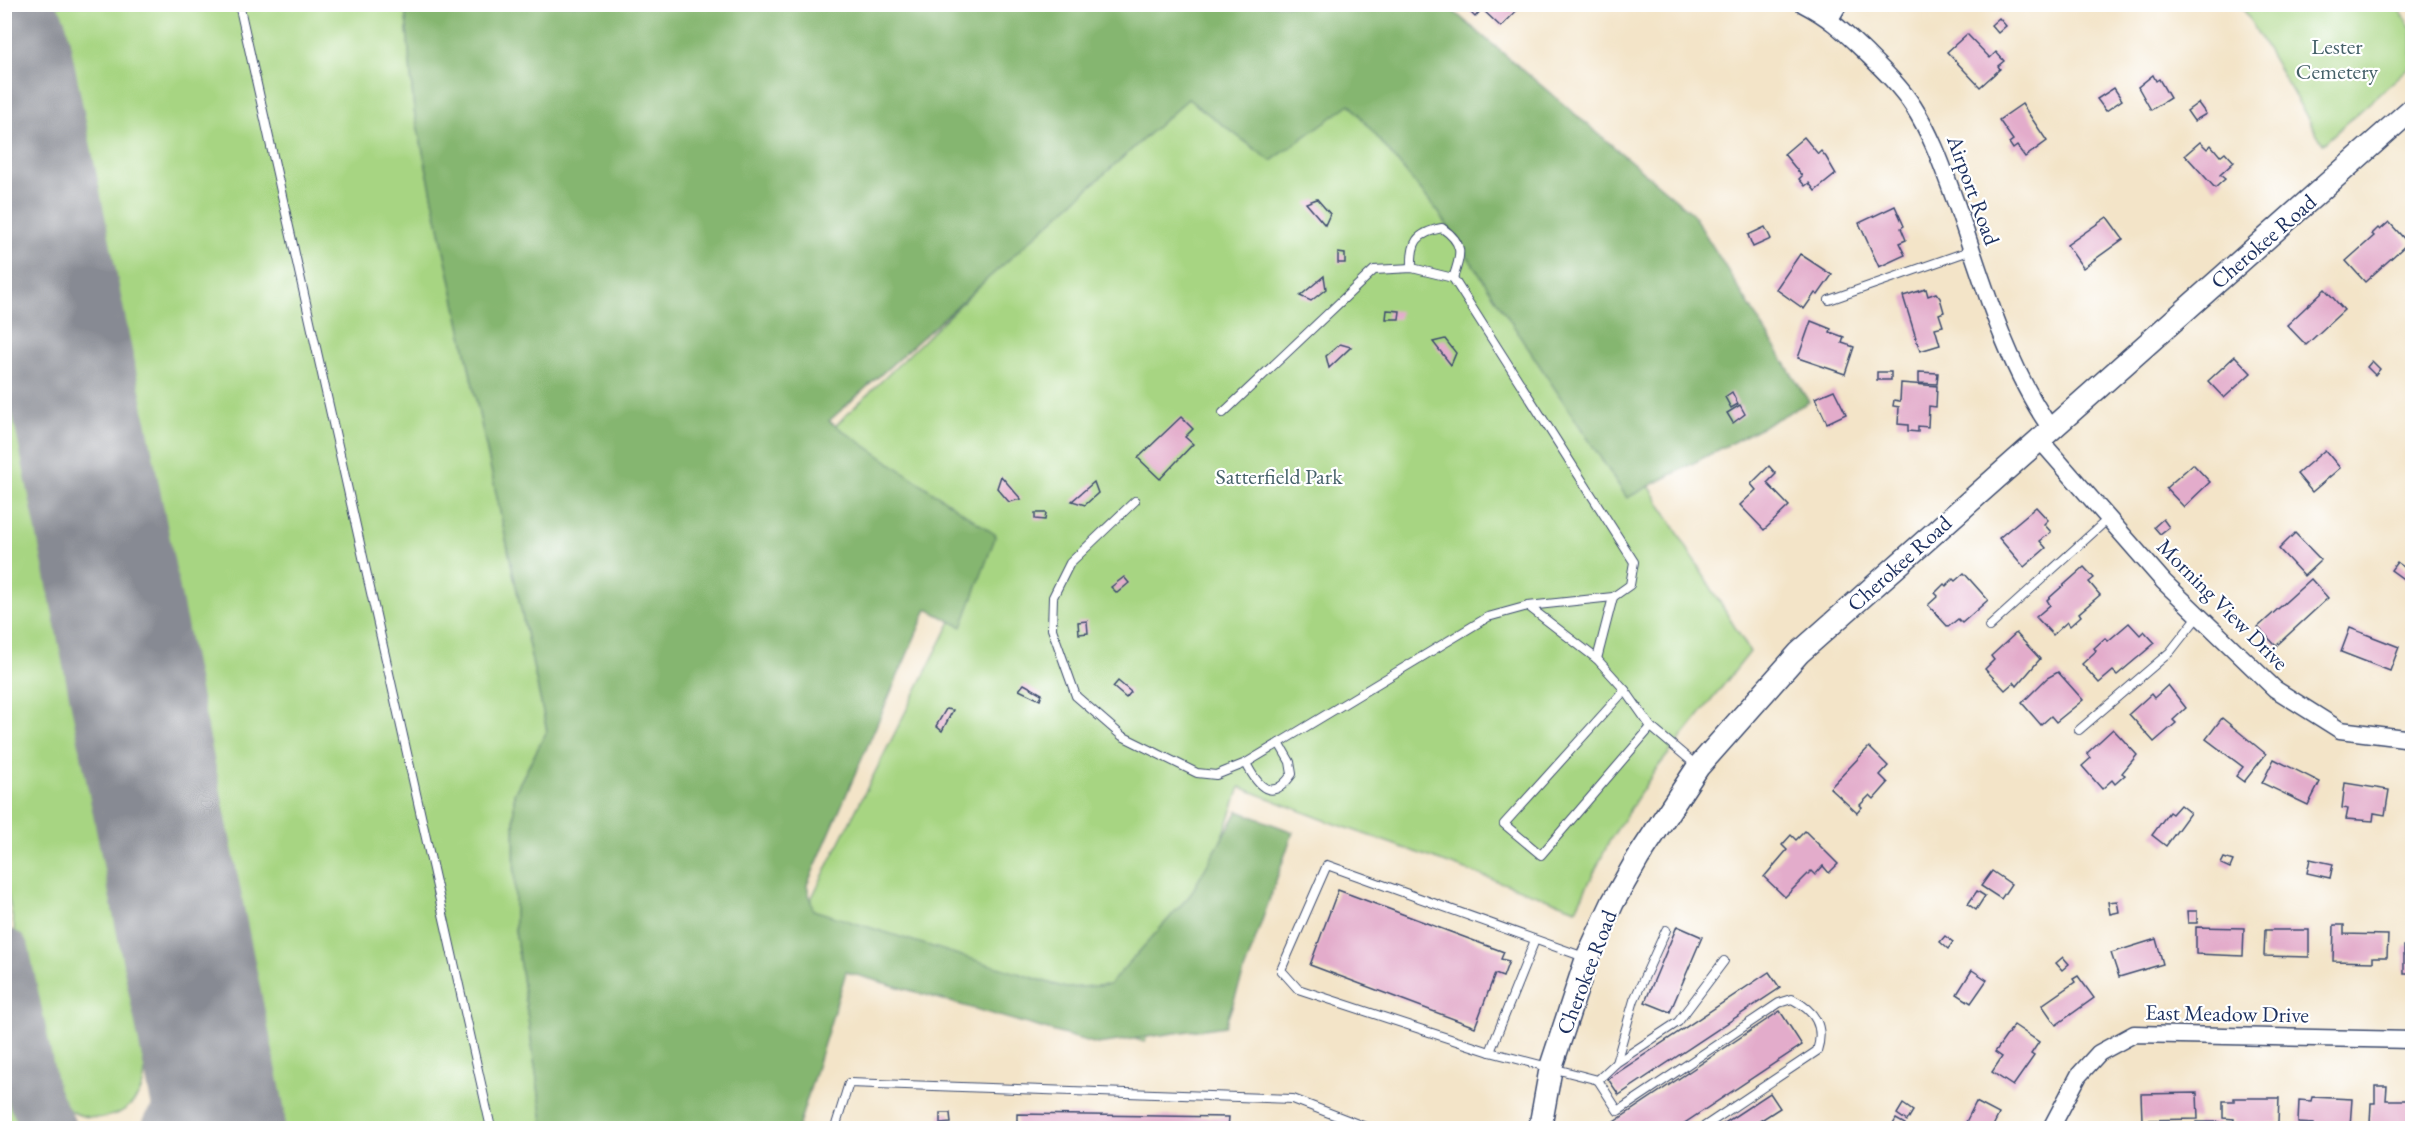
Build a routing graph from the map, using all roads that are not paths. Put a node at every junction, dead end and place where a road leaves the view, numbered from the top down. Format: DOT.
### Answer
graph roads {
  1 [pos="239,4"];
  2 [pos="1803,4"];
  3 [pos="1835,12"];
  4 [pos="2412,109"];
  5 [pos="1972,250"];
  6 [pos="1412,268"];
  7 [pos="1453,278"];
  8 [pos="1829,300"];
  9 [pos="1223,413"];
  10 [pos="2045,434"];
  11 [pos="1136,501"];
  12 [pos="2109,518"];
  13 [pos="1613,597"];
  14 [pos="1528,606"];
  15 [pos="2199,615"];
  16 [pos="1989,627"];
  17 [pos="1597,658"];
  18 [pos="1625,690"];
  19 [pos="1651,727"];
  20 [pos="2079,730"];
  21 [pos="2412,739"];
  22 [pos="1279,743"];
  23 [pos="1246,763"];
  24 [pos="1698,767"];
  25 [pos="1666,930"];
  26 [pos="1535,940"];
  27 [pos="1587,958"];
  28 [pos="1724,961"];
  29 [pos="2412,1040"];
  30 [pos="1490,1052"];
  31 [pos="1616,1063"];
  32 [pos="1551,1067"];
  33 [pos="1598,1080"];
  34 [pos="491,1128"];
  35 [pos="836,1128"];
  36 [pos="1368,1128"];
  37 [pos="1540,1128"];
  38 [pos="1702,1128"];
  39 [pos="2051,1128"];
  1 -- 34 [label="lane"];
  2 -- 3 [label="street, Airport Road"];
  3 -- 5 [label="street, Airport Road"];
  4 -- 10 [label="main road, Cherokee Road"];
  5 -- 8 [label="lane"];
  5 -- 10 [label="street, Airport Road"];
  6 -- 7 [label="lane"];
  6 -- 7 [label="lane"];
  6 -- 9 [label="lane"];
  7 -- 13 [label="lane"];
  10 -- 12 [label="street, Morning View Drive"];
  10 -- 24 [label="main road, Cherokee Road"];
  11 -- 23 [label="lane"];
  12 -- 15 [label="street, Morning View Drive"];
  12 -- 16 [label="lane"];
  13 -- 14 [label="lane"];
  13 -- 17 [label="lane"];
  14 -- 17 [label="lane"];
  14 -- 22 [label="lane"];
  15 -- 20 [label="lane"];
  15 -- 21 [label="street, Morning View Drive"];
  17 -- 18 [label="lane"];
  18 -- 19 [label="lane"];
  18 -- 19 [label="lane"];
  19 -- 24 [label="lane"];
  22 -- 23 [label="lane"];
  22 -- 23 [label="lane"];
  24 -- 27 [label="main road, Cherokee Road"];
  25 -- 31 [label="lane"];
  26 -- 27 [label="lane"];
  26 -- 30 [label="lane"];
  26 -- 30 [label="lane"];
  27 -- 32 [label="main road, Cherokee Road"];
  28 -- 31 [label="lane"];
  29 -- 39 [label="street, East Meadow Drive"];
  30 -- 32 [label="lane"];
  31 -- 33 [label="lane"];
  32 -- 33 [label="lane"];
  32 -- 37 [label="main road, Cherokee Road"];
  33 -- 38 [label="lane"];
  35 -- 36 [label="lane"];
}
